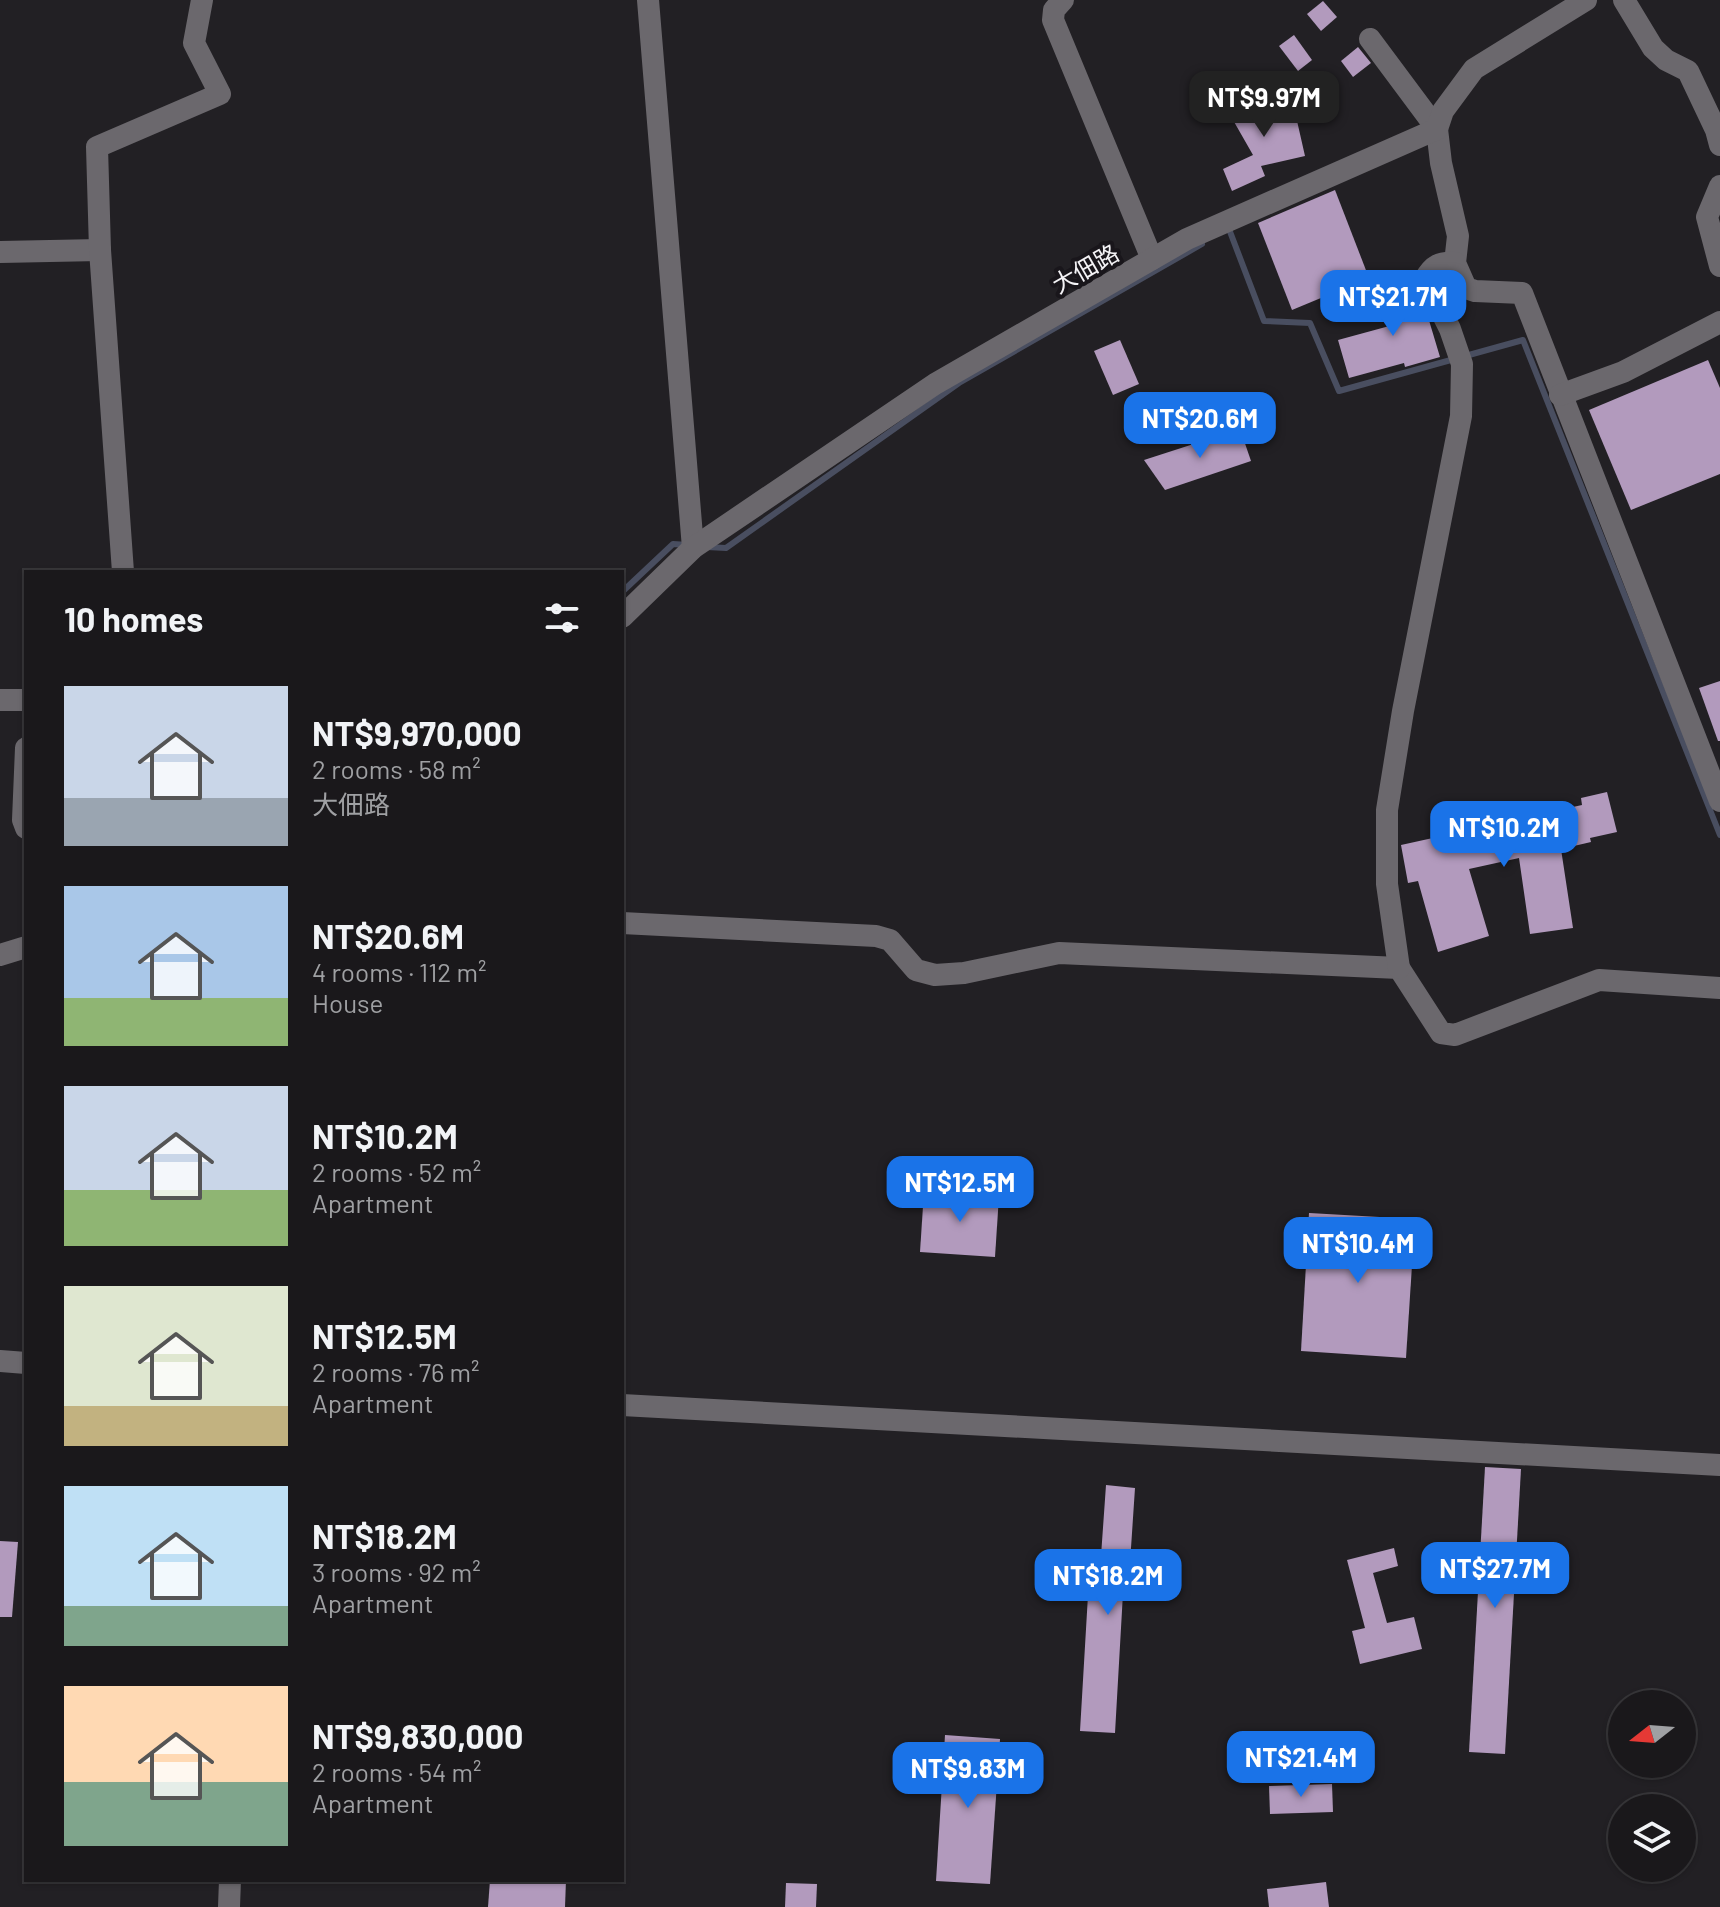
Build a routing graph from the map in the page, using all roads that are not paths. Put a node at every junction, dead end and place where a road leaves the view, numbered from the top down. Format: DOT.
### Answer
graph roads {
  1 [pos="202,0"];
  2 [pos="648,0"];
  3 [pos="1063,0"];
  4 [pos="1586,0"];
  5 [pos="1624,0"];
  6 [pos="1370,39"];
  7 [pos="1437,129"];
  8 [pos="1720,145"];
  9 [pos="1720,186"];
  10 [pos="100,250"];
  11 [pos="0,252"];
  12 [pos="1152,259"];
  13 [pos="1455,263"];
  14 [pos="1720,266"];
  15 [pos="1720,322"];
  16 [pos="1560,395"];
  17 [pos="693,548"];
  18 [pos="123,570"];
  19 [pos="624,615"];
  20 [pos="0,700"];
  21 [pos="24,700"];
  22 [pos="24,796"];
  23 [pos="1720,801"];
  24 [pos="24,823"];
  25 [pos="624,923"];
  26 [pos="24,948"];
  27 [pos="0,955"];
  28 [pos="1399,968"];
  29 [pos="1720,988"];
  30 [pos="0,1361"];
  31 [pos="24,1363"];
  32 [pos="624,1405"];
  33 [pos="1720,1465"];
  34 [pos="230,1882"];
  35 [pos="229,1907"];
  1 -- 10 [label="street"];
  2 -- 17 [label="street"];
  3 -- 12 [label="street"];
  4 -- 7 [label="street"];
  5 -- 8 [label="street"];
  6 -- 7 [label="street"];
  7 -- 12 [label="street, 大佃路"];
  7 -- 13 [label="street"];
  9 -- 14 [label="street"];
  10 -- 11 [label="street"];
  10 -- 18 [label="street"];
  12 -- 17 [label="street, 大佃路"];
  13 -- 16 [label="street"];
  13 -- 28 [label="street"];
  15 -- 16 [label="street"];
  16 -- 23 [label="street"];
  17 -- 19 [label="street, 大佃路"];
  20 -- 21 [label="street"];
  22 -- 24 [label="street"];
  25 -- 28 [label="street"];
  26 -- 27 [label="street"];
  28 -- 29 [label="street"];
  30 -- 31 [label="street"];
  32 -- 33 [label="street"];
  34 -- 35 [label="street"];
}
